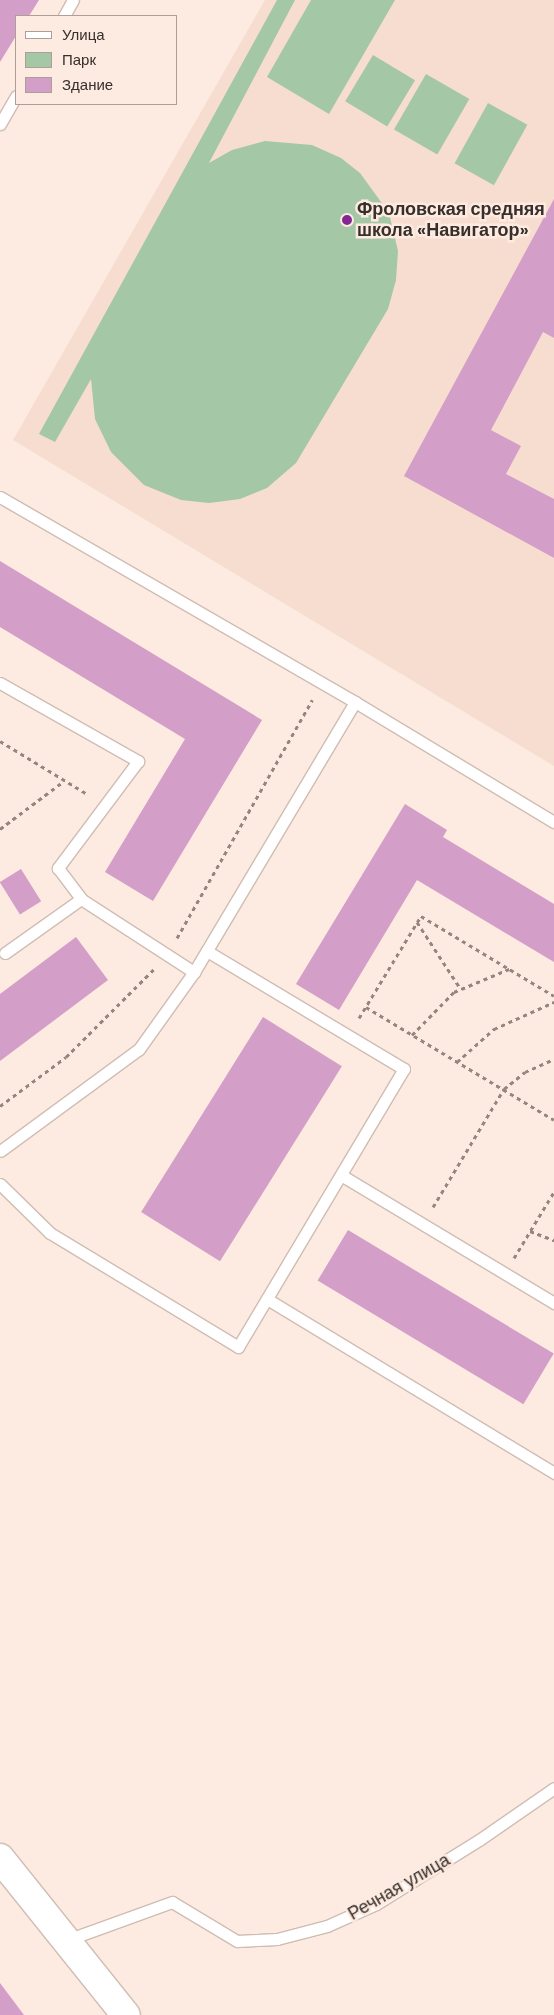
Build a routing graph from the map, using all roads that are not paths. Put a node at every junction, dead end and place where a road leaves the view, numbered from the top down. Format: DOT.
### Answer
graph roads {
  1 [pos="73,0"];
  2 [pos="65,15"];
  3 [pos="15,98"];
  4 [pos="0,124"];
  5 [pos="0,497"];
  6 [pos="0,683"];
  7 [pos="355,702"];
  8 [pos="554,822"];
  9 [pos="81,899"];
  10 [pos="207,952"];
  11 [pos="5,953"];
  12 [pos="194,972"];
  13 [pos="0,1151"];
  14 [pos="340,1175"];
  15 [pos="0,1184"];
  16 [pos="267,1299"];
  17 [pos="554,1303"];
  18 [pos="554,1473"];
  19 [pos="554,1788"];
  20 [pos="0,1858"];
  21 [pos="66,1941"];
  22 [pos="126,2015"];
  1 -- 2 [label="lane"];
  3 -- 4 [label="lane"];
  5 -- 7 [label="lane"];
  6 -- 9 [label="lane"];
  7 -- 8 [label="lane"];
  7 -- 10 [label="lane"];
  9 -- 11 [label="lane"];
  9 -- 12 [label="lane"];
  10 -- 12 [label="lane"];
  10 -- 14 [label="lane"];
  12 -- 13 [label="lane"];
  14 -- 16 [label="lane"];
  14 -- 17 [label="lane"];
  15 -- 16 [label="lane"];
  16 -- 18 [label="lane"];
  19 -- 21 [label="lane, Речная улица"];
  20 -- 21 [label="street"];
  21 -- 22 [label="street"];
}
